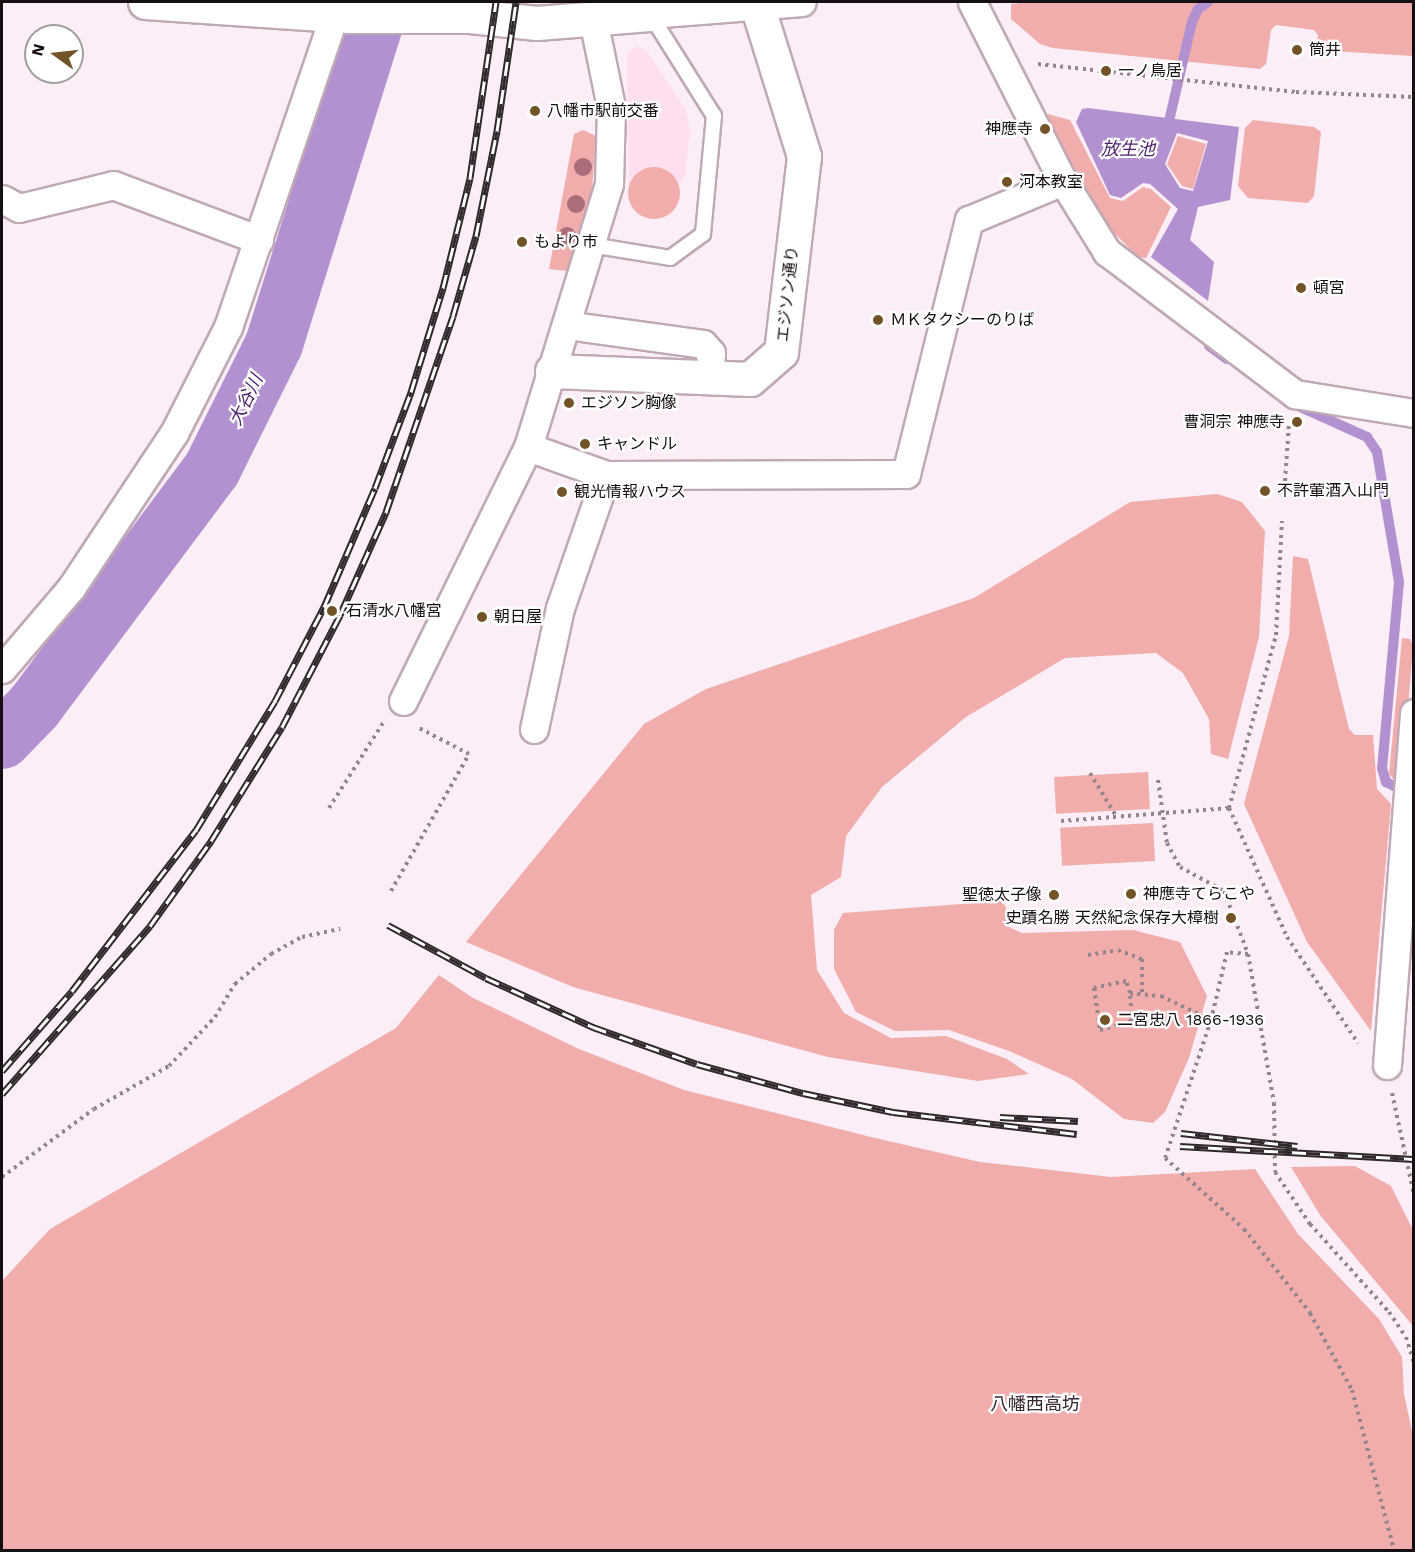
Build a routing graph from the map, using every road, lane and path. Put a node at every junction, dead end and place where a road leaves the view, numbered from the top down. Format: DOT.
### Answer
graph roads {
  1 [pos="145,2"];
  2 [pos="802,2"];
  3 [pos="972,2"];
  4 [pos="757,3"];
  5 [pos="593,10"];
  6 [pos="650,14"];
  7 [pos="341,15"];
  8 [pos="1001,60"];
  9 [pos="1413,97"];
  10 [pos="1063,181"];
  11 [pos="2,199"];
  12 [pos="259,240"];
  13 [pos="591,245"];
  14 [pos="566,325"];
  15 [pos="552,371"];
  16 [pos="709,379"];
  17 [pos="1413,413"];
  18 [pos="1289,416"];
  19 [pos="528,447"];
  20 [pos="606,475"];
  21 [pos="1284,496"];
  22 [pos="1282,520"];
  23 [pos="2,669"];
  24 [pos="401,709"];
  25 [pos="1413,713"];
  26 [pos="534,729"];
  27 [pos="1090,773"];
  28 [pos="1158,780"];
  29 [pos="329,808"];
  30 [pos="1229,808"];
  31 [pos="1161,813"];
  32 [pos="1116,817"];
  33 [pos="1061,821"];
  34 [pos="391,891"];
  35 [pos="340,929"];
  36 [pos="1248,954"];
  37 [pos="1088,955"];
  38 [pos="1130,993"];
  39 [pos="1142,993"];
  40 [pos="1211,1020"];
  41 [pos="1387,1065"];
  42 [pos="2,1177"];
  43 [pos="1412,1192"];
  44 [pos="1413,1364"];
  45 [pos="1394,1551"];
  1 -- 7 [label="street"];
  2 -- 4 [label="street"];
  3 -- 8 [label="street"];
  4 -- 6 [label="street"];
  4 -- 16 [label="street, エジソン通り"];
  5 -- 6 [label="street"];
  5 -- 7 [label="street"];
  5 -- 13 [label="street"];
  6 -- 13 [label="lane"];
  7 -- 12 [label="street"];
  8 -- 9 [label="path"];
  8 -- 10 [label="street"];
  10 -- 17 [label="street"];
  10 -- 20 [label="street"];
  11 -- 12 [label="street"];
  12 -- 23 [label="street"];
  13 -- 14 [label="street"];
  14 -- 15 [label="street"];
  14 -- 16 [label="street"];
  15 -- 16 [label="street, エジソン通り"];
  15 -- 19 [label="street"];
  18 -- 21 [label="path"];
  19 -- 20 [label="street"];
  19 -- 24 [label="street"];
  20 -- 26 [label="street"];
  22 -- 30 [label="path"];
  24 -- 29 [label="path"];
  24 -- 34 [label="path"];
  25 -- 41 [label="street"];
  27 -- 32 [label="path"];
  28 -- 31 [label="path"];
  30 -- 31 [label="path"];
  30 -- 41 [label="path"];
  31 -- 32 [label="path"];
  31 -- 36 [label="path"];
  32 -- 33 [label="path"];
  35 -- 42 [label="path"];
  36 -- 40 [label="path"];
  36 -- 44 [label="path"];
  37 -- 39 [label="path"];
  38 -- 38 [label="path"];
  38 -- 39 [label="path"];
  39 -- 40 [label="path"];
  40 -- 45 [label="path"];
  41 -- 43 [label="path"];
}
